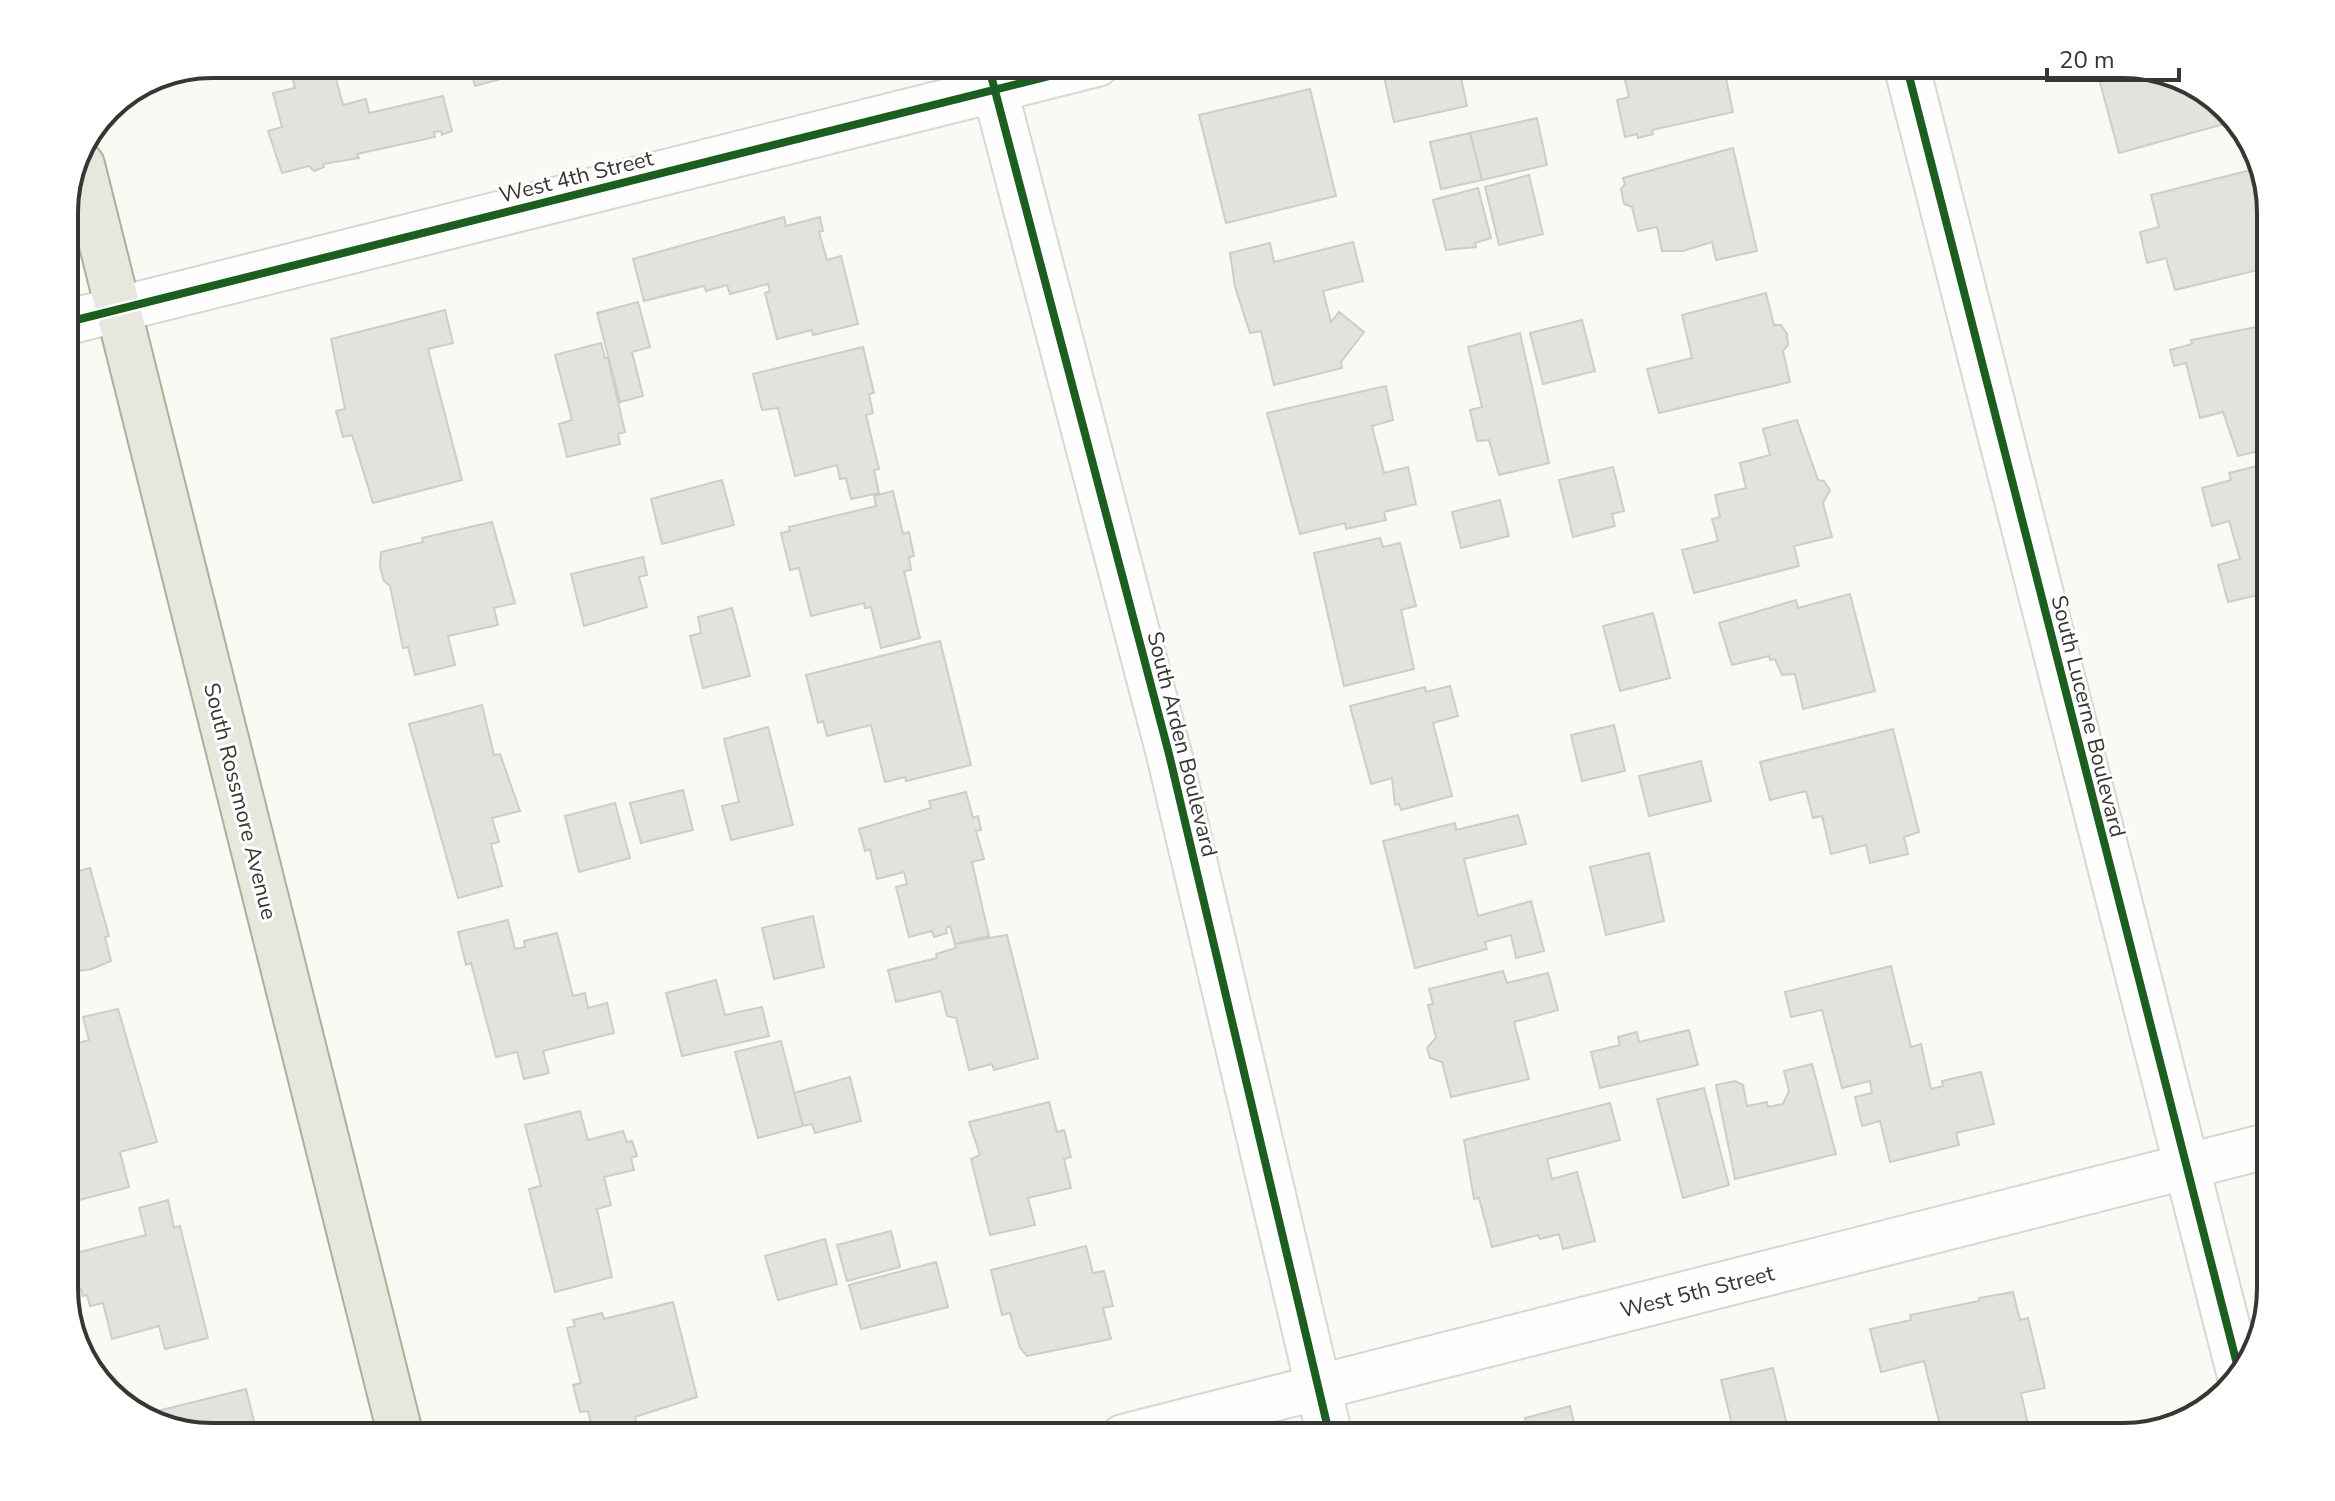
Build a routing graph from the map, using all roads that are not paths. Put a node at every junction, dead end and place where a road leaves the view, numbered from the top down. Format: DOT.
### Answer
graph roads {
  1 [pos="987,78"];
  2 [pos="991,78"];
  3 [pos="1910,78"];
  4 [pos="84,174"];
  5 [pos="118,310"];
  6 [pos="78,320"];
  7 [pos="2257,1149"];
  8 [pos="2184,1167"];
  9 [pos="2236,1360"];
  10 [pos="1318,1388"];
  11 [pos="397,1423"];
  12 [pos="1179,1423"];
  13 [pos="1327,1423"];
  1 -- 5 [label="street, West 4th Street"];
  2 -- 10 [label="street, South Arden Boulevard"];
  3 -- 8 [label="street, South Lucerne Boulevard"];
  4 -- 5 [label="main road, South Rossmore Avenue"];
  5 -- 6 [label="street, West 4th Street"];
  5 -- 11 [label="main road, South Rossmore Avenue"];
  7 -- 8 [label="street, West 5th Street"];
  8 -- 9 [label="street, South Lucerne Boulevard"];
  8 -- 10 [label="street, West 5th Street"];
  10 -- 12 [label="street, West 5th Street"];
  10 -- 13 [label="street, South Arden Boulevard"];
}
